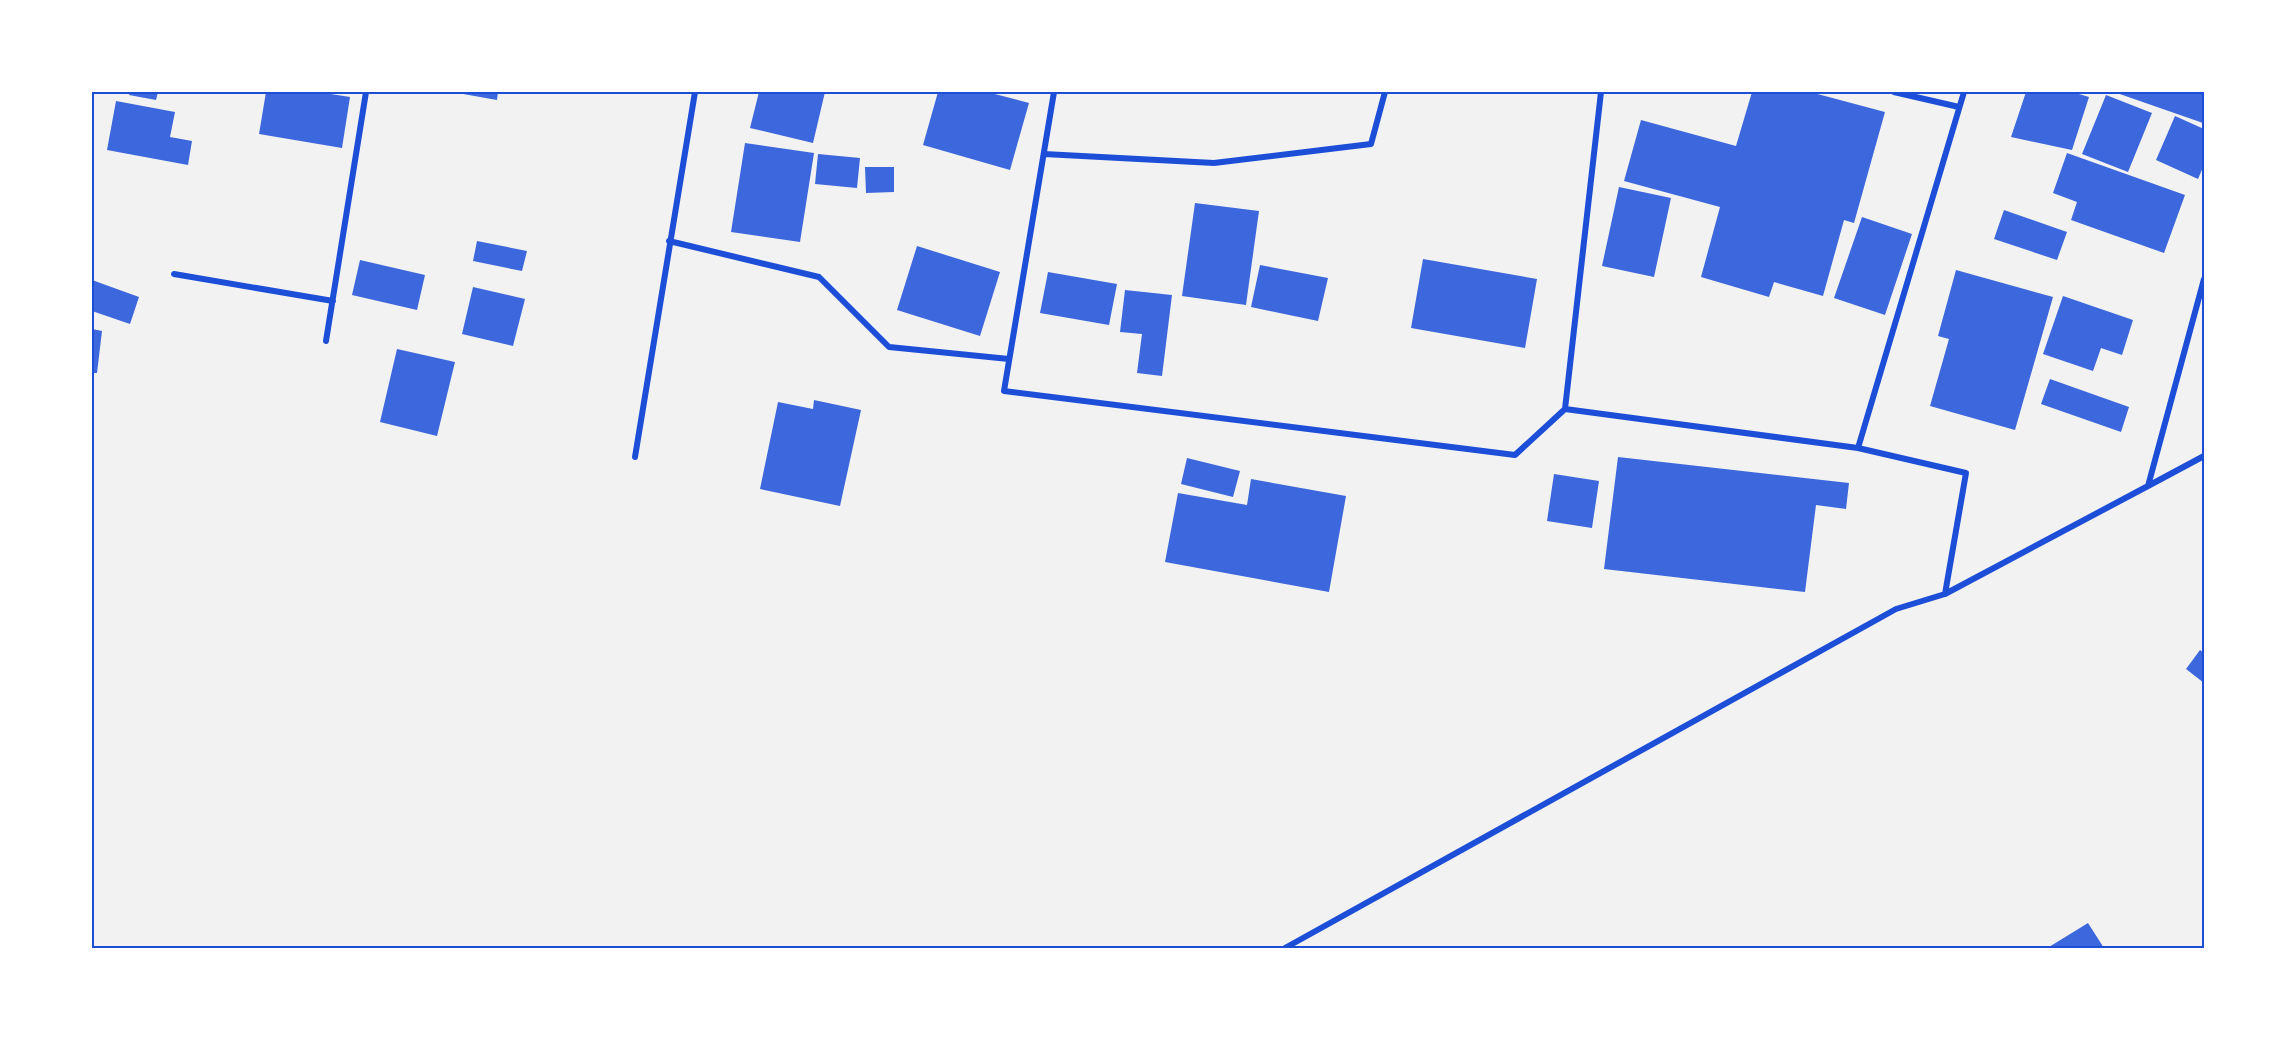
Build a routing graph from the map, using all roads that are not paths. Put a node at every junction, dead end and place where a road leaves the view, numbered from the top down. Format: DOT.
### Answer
graph roads {
  1 [pos="366,92"];
  2 [pos="695,92"];
  3 [pos="1054,92"];
  4 [pos="1385,92"];
  5 [pos="1601,92"];
  6 [pos="1894,92"];
  7 [pos="1964,92"];
  8 [pos="1959,107"];
  9 [pos="1044,154"];
  10 [pos="669,241"];
  11 [pos="174,274"];
  12 [pos="2205,279"];
  13 [pos="333,301"];
  14 [pos="326,341"];
  15 [pos="1009,359"];
  16 [pos="1565,410"];
  17 [pos="1858,448"];
  18 [pos="2205,456"];
  19 [pos="635,457"];
  20 [pos="2148,486"];
  21 [pos="1945,594"];
  22 [pos="1285,948"];
  1 -- 13 [label="street"];
  2 -- 10 [label="street"];
  3 -- 9 [label="street"];
  4 -- 9 [label="street"];
  5 -- 16 [label="street"];
  6 -- 8 [label="street"];
  7 -- 8 [label="street"];
  8 -- 17 [label="street"];
  9 -- 15 [label="street"];
  10 -- 15 [label="street"];
  10 -- 19 [label="street"];
  11 -- 13 [label="street"];
  12 -- 20 [label="street"];
  13 -- 14 [label="street"];
  15 -- 16 [label="street"];
  16 -- 17 [label="street"];
  17 -- 21 [label="street"];
  18 -- 20 [label="street"];
  20 -- 21 [label="street"];
  21 -- 22 [label="street"];
}
